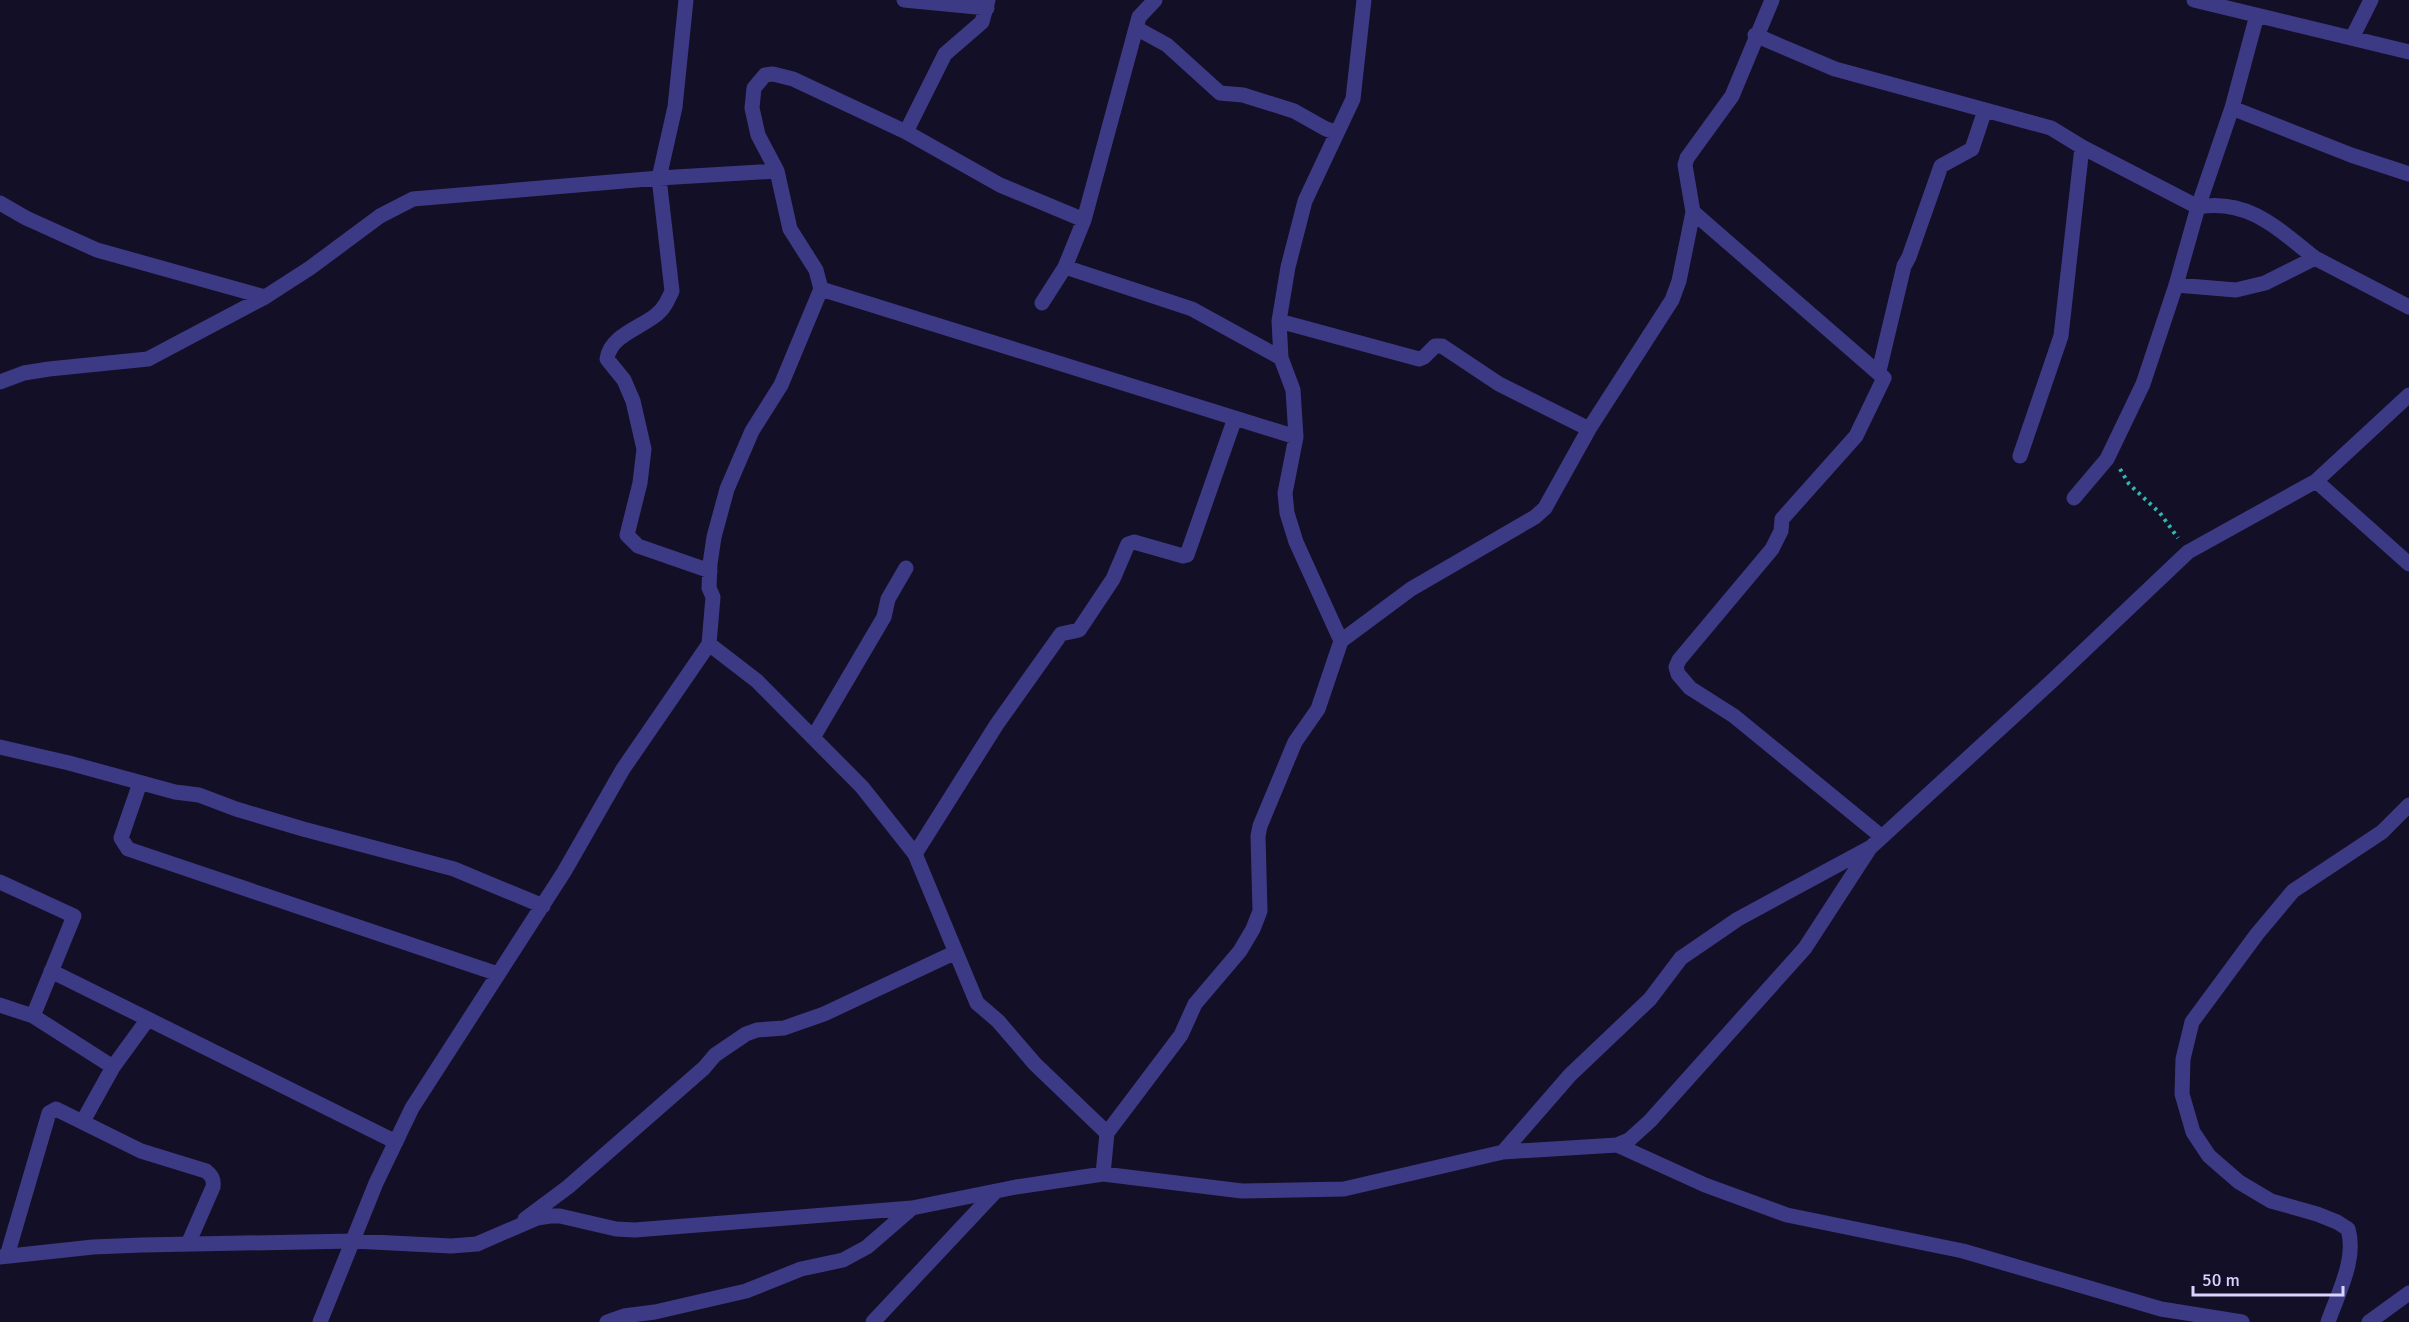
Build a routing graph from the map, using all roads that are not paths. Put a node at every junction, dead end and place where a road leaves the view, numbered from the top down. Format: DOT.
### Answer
graph roads {
  1 [pos="686,0"];
  2 [pos="904,0"];
  3 [pos="1155,0"];
  4 [pos="1364,0"];
  5 [pos="1772,0"];
  6 [pos="2196,0"];
  7 [pos="2371,0"];
  8 [pos="988,4"];
  9 [pos="2257,15"];
  10 [pos="1136,28"];
  11 [pos="1755,35"];
  12 [pos="2352,38"];
  13 [pos="2409,52"];
  14 [pos="2232,108"];
  15 [pos="1985,110"];
  16 [pos="906,132"];
  17 [pos="1336,132"];
  18 [pos="2082,147"];
  19 [pos="777,171"];
  20 [pos="2409,174"];
  21 [pos="659,178"];
  22 [pos="0,203"];
  23 [pos="2198,207"];
  24 [pos="1693,212"];
  25 [pos="1084,220"];
  26 [pos="2315,258"];
  27 [pos="1065,267"];
  28 [pos="2176,285"];
  29 [pos="822,289"];
  30 [pos="265,297"];
  31 [pos="1042,303"];
  32 [pos="2409,308"];
  33 [pos="1280,321"];
  34 [pos="1281,358"];
  35 [pos="1879,371"];
  36 [pos="0,381"];
  37 [pos="2409,395"];
  38 [pos="1235,418"];
  39 [pos="1589,429"];
  40 [pos="1296,437"];
  41 [pos="2020,456"];
  42 [pos="2316,482"];
  43 [pos="2074,498"];
  44 [pos="2409,564"];
  45 [pos="906,568"];
  46 [pos="710,571"];
  47 [pos="1341,641"];
  48 [pos="709,644"];
  49 [pos="814,736"];
  50 [pos="0,747"];
  51 [pos="140,783"];
  52 [pos="2409,806"];
  53 [pos="1876,842"];
  54 [pos="915,854"];
  55 [pos="0,882"];
  56 [pos="543,906"];
  57 [pos="956,952"];
  58 [pos="51,971"];
  59 [pos="498,974"];
  60 [pos="0,1005"];
  61 [pos="33,1016"];
  62 [pos="148,1019"];
  63 [pos="113,1067"];
  64 [pos="83,1121"];
  65 [pos="1107,1133"];
  66 [pos="396,1142"];
  67 [pos="1617,1145"];
  68 [pos="1503,1152"];
  69 [pos="1103,1174"];
  70 [pos="995,1192"];
  71 [pos="912,1208"];
  72 [pos="510,1231"];
  73 [pos="352,1241"];
  74 [pos="188,1244"];
  75 [pos="4,1257"];
  76 [pos="2409,1293"];
  77 [pos="320,1322"];
  78 [pos="608,1322"];
  79 [pos="873,1322"];
  80 [pos="2242,1322"];
  81 [pos="2328,1322"];
  82 [pos="2369,1322"];
  1 -- 21 [label="street"];
  2 -- 8 [label="street"];
  3 -- 10 [label="street"];
  4 -- 17 [label="street"];
  5 -- 11 [label="street"];
  6 -- 9 [label="street"];
  7 -- 12 [label="street"];
  8 -- 16 [label="street"];
  9 -- 12 [label="street"];
  9 -- 14 [label="street"];
  10 -- 17 [label="street"];
  10 -- 25 [label="street"];
  11 -- 15 [label="street"];
  11 -- 24 [label="street"];
  12 -- 13 [label="street"];
  14 -- 20 [label="street"];
  14 -- 23 [label="street"];
  15 -- 18 [label="street"];
  15 -- 35 [label="street"];
  16 -- 19 [label="street"];
  16 -- 25 [label="street"];
  17 -- 33 [label="street"];
  18 -- 23 [label="street"];
  18 -- 41 [label="street"];
  19 -- 21 [label="street"];
  19 -- 29 [label="street"];
  21 -- 30 [label="street"];
  21 -- 46 [label="street"];
  22 -- 30 [label="street"];
  23 -- 26 [label="street"];
  23 -- 28 [label="street"];
  24 -- 35 [label="street"];
  24 -- 39 [label="street"];
  25 -- 27 [label="street"];
  26 -- 28 [label="street"];
  26 -- 32 [label="street"];
  27 -- 31 [label="street"];
  27 -- 34 [label="street"];
  28 -- 43 [label="street"];
  29 -- 38 [label="street"];
  29 -- 46 [label="street"];
  30 -- 36 [label="street"];
  33 -- 34 [label="street"];
  33 -- 39 [label="street"];
  34 -- 40 [label="street"];
  35 -- 53 [label="street"];
  37 -- 42 [label="street"];
  38 -- 40 [label="street"];
  38 -- 54 [label="street"];
  39 -- 47 [label="street"];
  40 -- 47 [label="street"];
  42 -- 44 [label="street"];
  42 -- 53 [label="street"];
  45 -- 49 [label="street"];
  46 -- 48 [label="street"];
  47 -- 65 [label="street"];
  48 -- 49 [label="street"];
  48 -- 56 [label="street"];
  49 -- 54 [label="street"];
  50 -- 51 [label="street"];
  51 -- 56 [label="street"];
  51 -- 59 [label="street"];
  52 -- 81 [label="street"];
  53 -- 67 [label="street"];
  53 -- 68 [label="street"];
  54 -- 57 [label="street"];
  55 -- 58 [label="street"];
  56 -- 59 [label="street"];
  57 -- 65 [label="street"];
  57 -- 72 [label="street"];
  58 -- 61 [label="street"];
  58 -- 62 [label="street"];
  59 -- 66 [label="street"];
  60 -- 61 [label="street"];
  61 -- 63 [label="street"];
  62 -- 63 [label="street"];
  62 -- 66 [label="street"];
  63 -- 64 [label="street"];
  64 -- 74 [label="street"];
  64 -- 75 [label="street"];
  65 -- 69 [label="street"];
  66 -- 73 [label="street"];
  67 -- 68 [label="street"];
  67 -- 80 [label="street"];
  68 -- 69 [label="street"];
  69 -- 70 [label="street"];
  70 -- 71 [label="street"];
  70 -- 79 [label="street"];
  71 -- 72 [label="street"];
  71 -- 78 [label="street"];
  72 -- 73 [label="street"];
  73 -- 74 [label="street"];
  73 -- 77 [label="street"];
  74 -- 75 [label="street"];
  76 -- 82 [label="street"];
}
